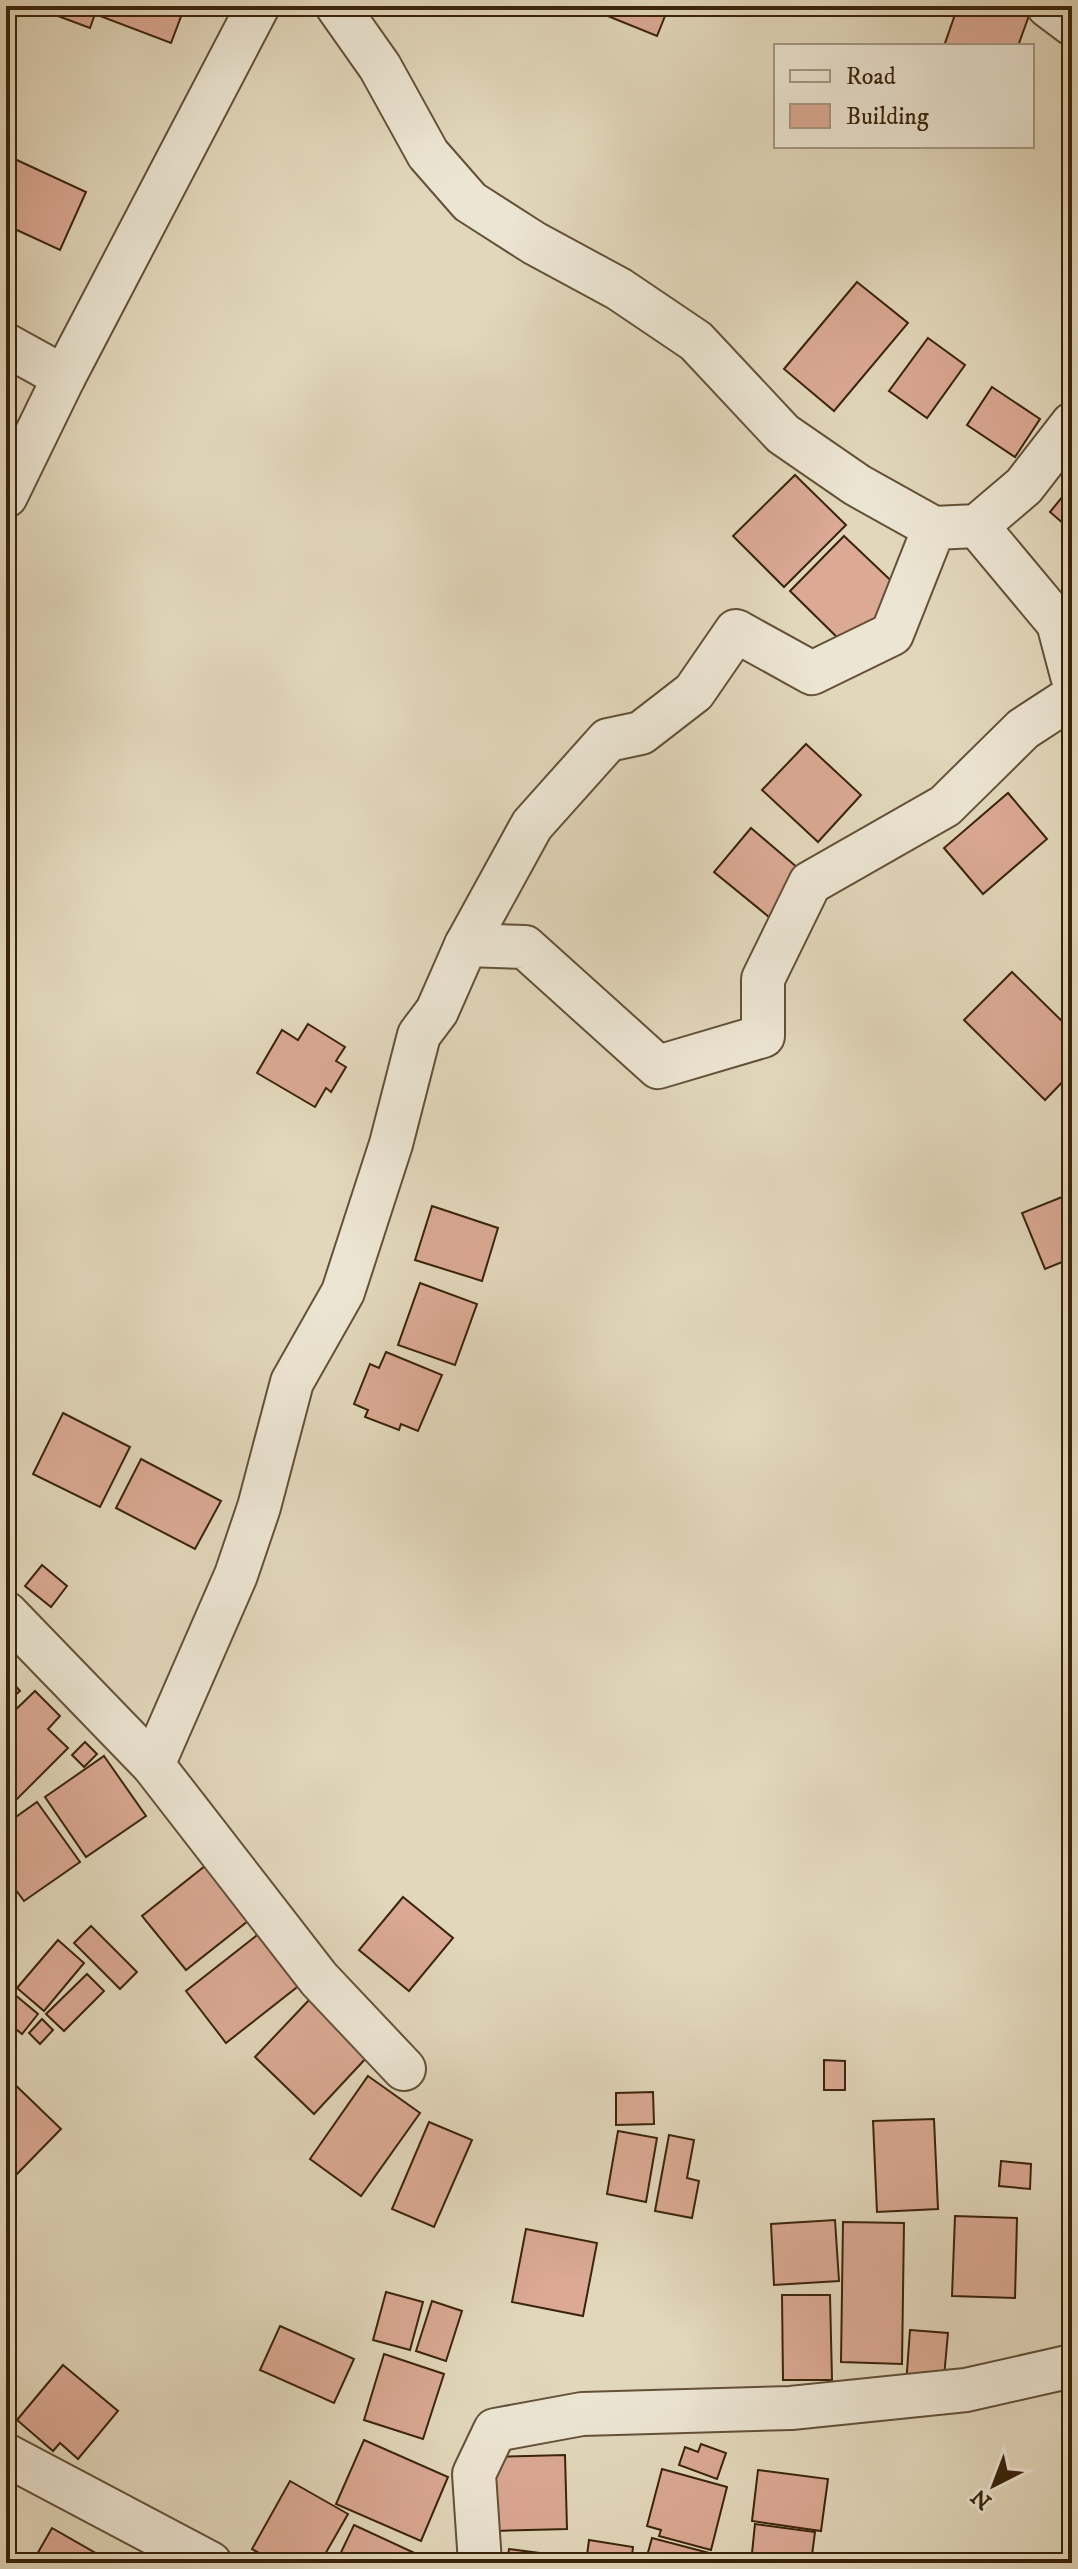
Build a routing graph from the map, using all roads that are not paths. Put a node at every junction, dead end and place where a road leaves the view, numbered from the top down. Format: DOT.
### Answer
graph roads {
  1 [pos="258,6"];
  2 [pos="337,6"];
  3 [pos="1048,6"];
  4 [pos="1072,24"];
  5 [pos="6,345"];
  6 [pos="64,377"];
  7 [pos="1072,424"];
  8 [pos="6,496"];
  9 [pos="977,526"];
  10 [pos="934,528"];
  11 [pos="1072,676"];
  12 [pos="1065,712"];
  13 [pos="466,945"];
  14 [pos="6,1613"];
  15 [pos="153,1765"];
  16 [pos="404,2069"];
  17 [pos="1072,2366"];
  18 [pos="6,2455"];
  19 [pos="210,2563"];
  20 [pos="480,2563"];
  1 -- 6 [label="street"];
  2 -- 10 [label="street"];
  3 -- 4 [label="street"];
  5 -- 6 [label="street"];
  6 -- 8 [label="street"];
  7 -- 9 [label="street"];
  9 -- 10 [label="street"];
  9 -- 11 [label="street"];
  10 -- 13 [label="street"];
  12 -- 13 [label="street"];
  13 -- 15 [label="street"];
  14 -- 15 [label="street"];
  15 -- 16 [label="street"];
  17 -- 20 [label="street"];
  18 -- 19 [label="street"];
}
